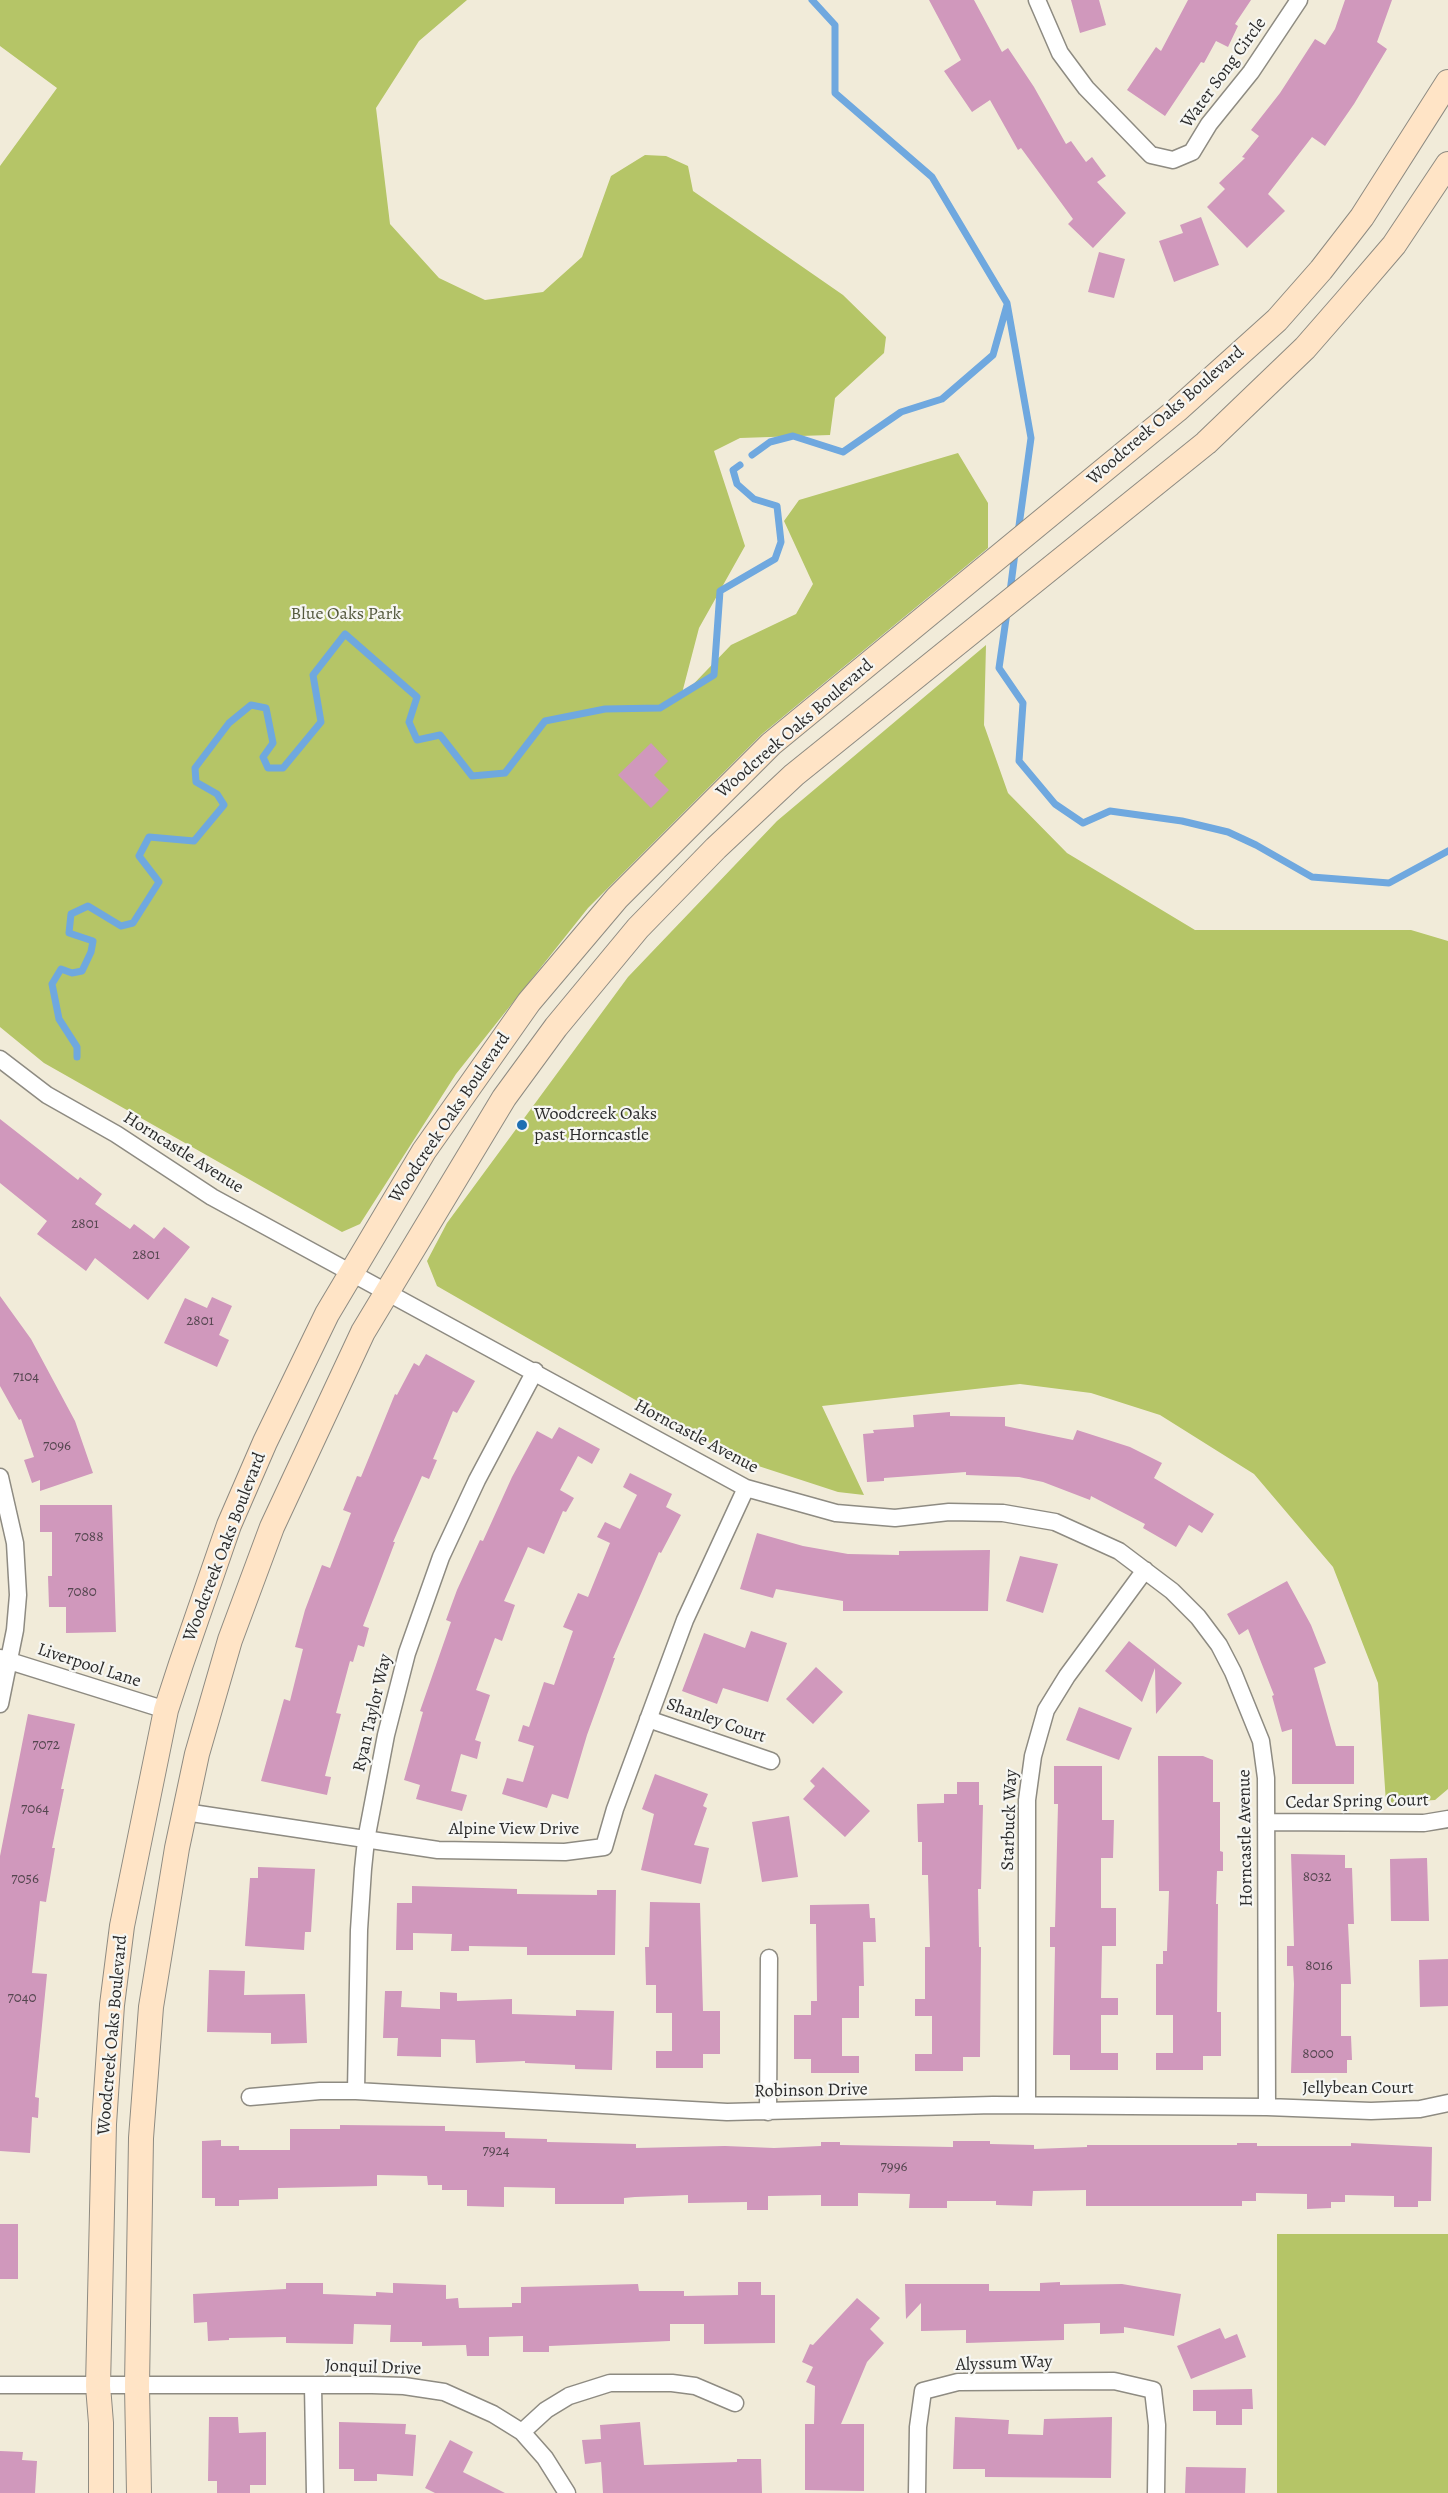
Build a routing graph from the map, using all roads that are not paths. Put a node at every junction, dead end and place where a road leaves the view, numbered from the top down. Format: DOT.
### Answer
graph roads {
  1 [pos="1037,0"];
  2 [pos="1299,0"];
  3 [pos="1448,82"];
  4 [pos="1448,164"];
  5 [pos="0,1059"];
  6 [pos="351,1272"];
  7 [pos="387,1291"];
  8 [pos="535,1371"];
  9 [pos="0,1477"];
  10 [pos="746,1488"];
  11 [pos="1145,1570"];
  12 [pos="5,1660"];
  13 [pos="0,1704"];
  14 [pos="166,1710"];
  15 [pos="648,1719"];
  16 [pos="771,1761"];
  17 [pos="185,1812"];
  18 [pos="1448,1819"];
  19 [pos="1266,1822"];
  20 [pos="366,1840"];
  21 [pos="769,1958"];
  22 [pos="356,2091"];
  23 [pos="250,2097"];
  24 [pos="1448,2103"];
  25 [pos="1027,2106"];
  26 [pos="1267,2107"];
  27 [pos="768,2112"];
  28 [pos="0,2385"];
  29 [pos="98,2386"];
  30 [pos="137,2386"];
  31 [pos="313,2386"];
  32 [pos="735,2403"];
  33 [pos="522,2432"];
  34 [pos="101,2493"];
  35 [pos="139,2493"];
  36 [pos="315,2493"];
  37 [pos="567,2493"];
  38 [pos="916,2493"];
  39 [pos="1155,2493"];
  1 -- 2 [label="street, Water Song Circle"];
  3 -- 6 [label="main road, Woodcreek Oaks Boulevard"];
  4 -- 7 [label="main road, Woodcreek Oaks Boulevard"];
  5 -- 6 [label="street, Horncastle Avenue"];
  6 -- 7 [label="street, Horncastle Avenue"];
  6 -- 14 [label="main road, Woodcreek Oaks Boulevard"];
  7 -- 8 [label="street, Horncastle Avenue"];
  7 -- 17 [label="main road, Woodcreek Oaks Boulevard"];
  8 -- 10 [label="street, Horncastle Avenue"];
  8 -- 20 [label="street, Ryan Taylor Way"];
  9 -- 12 [label="street"];
  10 -- 11 [label="street, Horncastle Avenue"];
  10 -- 15 [label="street, Alpine View Drive"];
  11 -- 19 [label="street, Horncastle Avenue"];
  11 -- 25 [label="street, Starbuck Way"];
  12 -- 13 [label="street"];
  12 -- 14 [label="street, Liverpool Lane"];
  14 -- 29 [label="main road, Woodcreek Oaks Boulevard"];
  15 -- 16 [label="street, Shanley Court"];
  15 -- 20 [label="street, Alpine View Drive"];
  17 -- 20 [label="street, Alpine View Drive"];
  17 -- 30 [label="main road, Woodcreek Oaks Boulevard"];
  18 -- 19 [label="street, Cedar Spring Court"];
  19 -- 26 [label="street, Horncastle Avenue"];
  20 -- 22 [label="street, Ryan Taylor Way"];
  21 -- 27 [label="street"];
  22 -- 23 [label="street, Robinson Drive"];
  22 -- 27 [label="street, Robinson Drive"];
  24 -- 26 [label="street, Jellybean Court"];
  25 -- 26 [label="street, Robinson Drive"];
  25 -- 27 [label="street, Robinson Drive"];
  28 -- 29 [label="street, Jonquil Drive"];
  29 -- 30 [label="street, Jonquil Drive"];
  29 -- 34 [label="main road, Woodcreek Oaks Boulevard"];
  30 -- 31 [label="street, Jonquil Drive"];
  30 -- 35 [label="main road, Woodcreek Oaks Boulevard"];
  31 -- 33 [label="street, Jonquil Drive"];
  31 -- 36 [label="street"];
  32 -- 33 [label="street"];
  33 -- 37 [label="street, Jonquil Drive"];
  38 -- 39 [label="street, Alyssum Way"];
}
